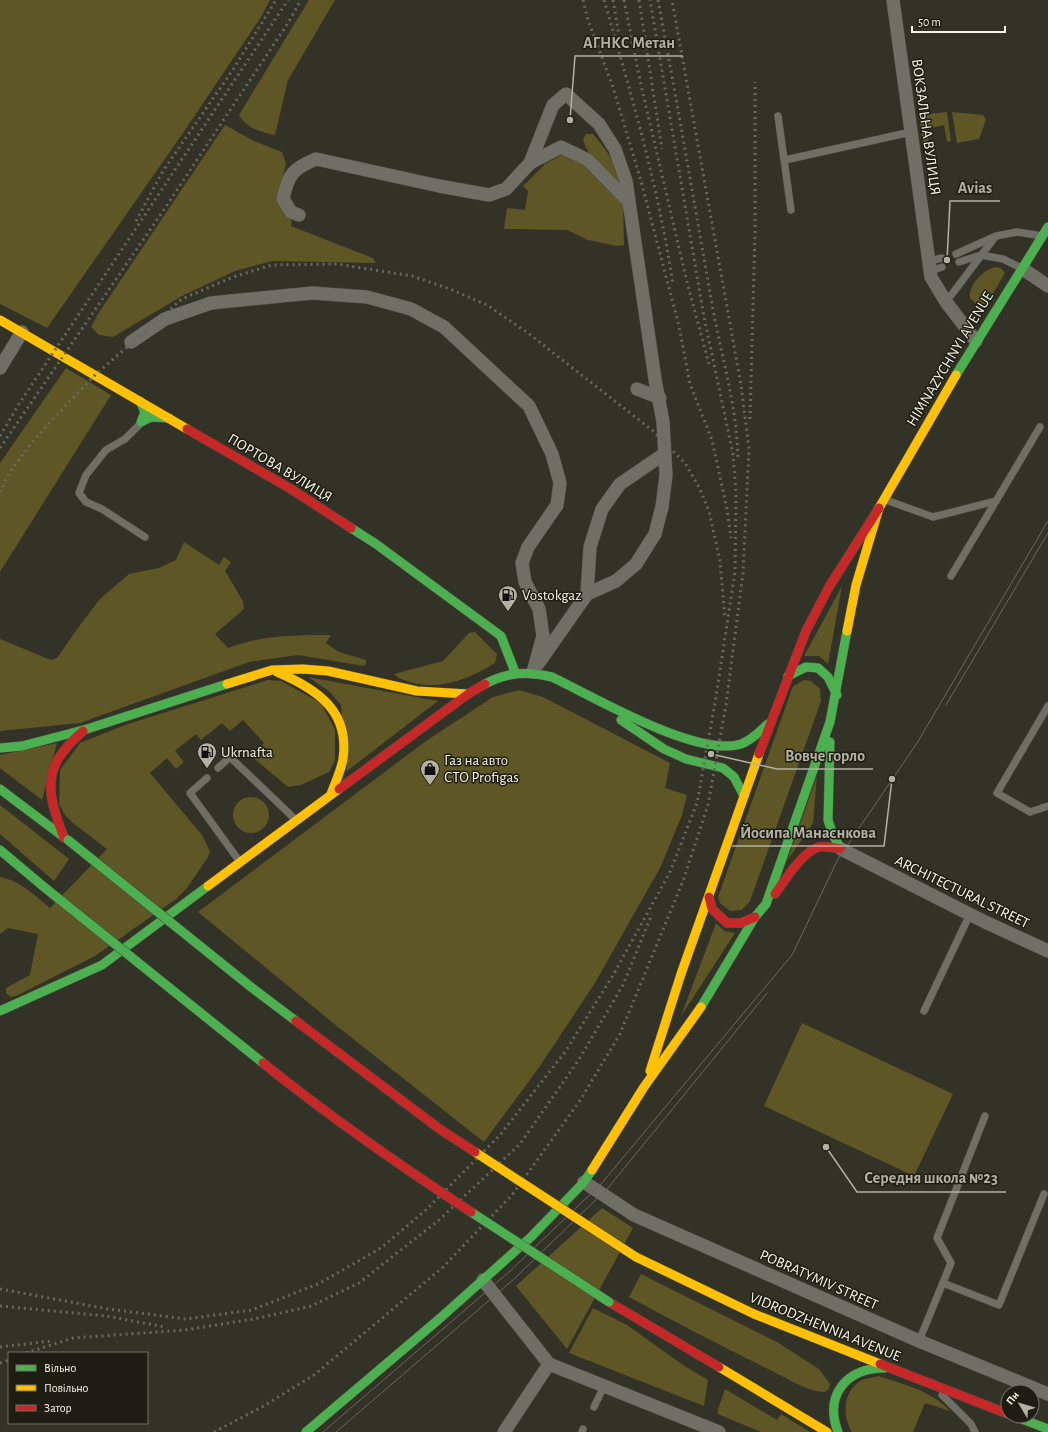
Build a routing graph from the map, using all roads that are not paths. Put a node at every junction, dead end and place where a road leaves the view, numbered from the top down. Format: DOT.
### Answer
graph roads {
  1 [pos="893,0"];
  2 [pos="778,116"];
  3 [pos="911,132"];
  4 [pos="785,160"];
  5 [pos="530,163"];
  6 [pos="506,189"];
  7 [pos="628,200"];
  8 [pos="500,202"];
  9 [pos="791,210"];
  10 [pos="299,215"];
  11 [pos="1048,227"];
  12 [pos="996,236"];
  13 [pos="1042,236"];
  14 [pos="956,254"];
  15 [pos="981,255"];
  16 [pos="942,258"];
  17 [pos="959,262"];
  18 [pos="934,267"];
  19 [pos="1023,269"];
  20 [pos="1048,286"];
  21 [pos="946,302"];
  22 [pos="0,320"];
  23 [pos="22,332"];
  24 [pos="976,340"];
  25 [pos="131,342"];
  26 [pos="0,368"];
  27 [pos="636,389"];
  28 [pos="660,398"];
  29 [pos="140,401"];
  30 [pos="169,418"];
  31 [pos="142,422"];
  32 [pos="1040,427"];
  33 [pos="664,454"];
  34 [pos="884,499"];
  35 [pos="996,501"];
  36 [pos="879,508"];
  37 [pos="145,537"];
  38 [pos="951,576"];
  39 [pos="587,594"];
  40 [pos="272,670"];
  41 [pos="515,672"];
  42 [pos="533,672"];
  43 [pos="788,676"];
  44 [pos="584,691"];
  45 [pos="468,694"];
  46 [pos="837,695"];
  47 [pos="1048,706"];
  48 [pos="830,722"];
  49 [pos="770,723"];
  50 [pos="87,729"];
  51 [pos="0,748"];
  52 [pos="218,768"];
  53 [pos="207,778"];
  54 [pos="0,789"];
  55 [pos="331,794"];
  56 [pos="744,796"];
  57 [pos="1048,806"];
  58 [pos="296,820"];
  59 [pos="66,839"];
  60 [pos="841,849"];
  61 [pos="0,850"];
  62 [pos="241,863"];
  63 [pos="12,871"];
  64 [pos="31,877"];
  65 [pos="709,897"];
  66 [pos="766,904"];
  67 [pos="970,914"];
  68 [pos="755,917"];
  69 [pos="1048,951"];
  70 [pos="0,1011"];
  71 [pos="924,1011"];
  72 [pos="644,1087"];
  73 [pos="985,1116"];
  74 [pos="584,1182"];
  75 [pos="1044,1194"];
  76 [pos="483,1280"];
  77 [pos="943,1283"];
  78 [pos="919,1341"];
  79 [pos="549,1364"];
  80 [pos="890,1368"];
  81 [pos="927,1382"];
  82 [pos="604,1386"];
  83 [pos="1048,1394"];
  84 [pos="594,1406"];
  85 [pos="1000,1411"];
  86 [pos="1035,1424"];
  87 [pos="1048,1429"];
  88 [pos="306,1432"];
  89 [pos="504,1432"];
  90 [pos="719,1432"];
  91 [pos="828,1432"];
  92 [pos="838,1432"];
  93 [pos="975,1432"];
  1 -- 3 [label="street, ВОКЗАЛЬНА ВУЛИЦЯ"];
  2 -- 4 [label="lane"];
  3 -- 4 [label="lane"];
  3 -- 18 [label="street, ВОКЗАЛЬНА ВУЛИЦЯ"];
  4 -- 9 [label="lane"];
  5 -- 6 [label="street"];
  5 -- 7 [label="street"];
  5 -- 7 [label="street"];
  6 -- 8 [label="street"];
  6 -- 10 [label="street"];
  7 -- 28 [label="street"];
  11 -- 13 [label="main road, HIMNAZYCHNYI AVENUE"];
  12 -- 13 [label="lane"];
  12 -- 14 [label="lane"];
  12 -- 15 [label="lane"];
  13 -- 19 [label="main road, HIMNAZYCHNYI AVENUE"];
  15 -- 17 [label="lane"];
  15 -- 19 [label="lane"];
  15 -- 21 [label="lane"];
  16 -- 18 [label="lane"];
  18 -- 21 [label="street, ВОКЗАЛЬНА ВУЛИЦЯ"];
  19 -- 20 [label="street"];
  19 -- 24 [label="main road, HIMNAZYCHNYI AVENUE"];
  21 -- 24 [label="street, ВОКЗАЛЬНА ВУЛИЦЯ"];
  22 -- 23 [label="main road, ПОРТОВА ВУЛИЦЯ"];
  23 -- 26 [label="street"];
  23 -- 29 [label="main road, ПОРТОВА ВУЛИЦЯ"];
  24 -- 34 [label="main road, HIMNAZYCHNYI AVENUE"];
  25 -- 42 [label="street"];
  27 -- 28 [label="street"];
  28 -- 33 [label="street"];
  29 -- 30 [label="main road, ПОРТОВА ВУЛИЦЯ"];
  29 -- 31 [label="main road"];
  30 -- 31 [label="main road"];
  30 -- 41 [label="main road, ПОРТОВА ВУЛИЦЯ"];
  31 -- 37 [label="lane"];
  32 -- 35 [label="lane"];
  33 -- 39 [label="street"];
  33 -- 39 [label="street"];
  34 -- 35 [label="lane"];
  34 -- 36 [label="main road, HIMNAZYCHNYI AVENUE"];
  35 -- 38 [label="lane"];
  36 -- 43 [label="main road, HIMNAZYCHNYI AVENUE"];
  36 -- 46 [label="main road, HIMNAZYCHNYI AVENUE"];
  39 -- 42 [label="street"];
  40 -- 45 [label="main road"];
  40 -- 50 [label="main road"];
  40 -- 55 [label="main road"];
  41 -- 42 [label="main road"];
  41 -- 45 [label="main road"];
  42 -- 44 [label="main road"];
  43 -- 46 [label="main road"];
  43 -- 49 [label="main road, HIMNAZYCHNYI AVENUE"];
  44 -- 49 [label="main road"];
  44 -- 56 [label="main road"];
  45 -- 55 [label="main road"];
  46 -- 48 [label="main road, HIMNAZYCHNYI AVENUE"];
  47 -- 57 [label="lane"];
  48 -- 60 [label="main road"];
  48 -- 66 [label="main road"];
  49 -- 56 [label="main road, HIMNAZYCHNYI AVENUE"];
  50 -- 51 [label="main road"];
  50 -- 59 [label="main road"];
  52 -- 58 [label="lane"];
  53 -- 62 [label="lane"];
  54 -- 59 [label="main road, VIDRODZHENNIA AVENUE"];
  55 -- 58 [label="main road"];
  56 -- 65 [label="main road, HIMNAZYCHNYI AVENUE"];
  58 -- 62 [label="main road"];
  59 -- 80 [label="main road, VIDRODZHENNIA AVENUE, bridge"];
  60 -- 66 [label="main road"];
  60 -- 67 [label="street, ARCHITECTURAL STREET"];
  61 -- 64 [label="main road"];
  62 -- 70 [label="main road"];
  63 -- 64 [label="main road"];
  64 -- 91 [label="main road, bridge"];
  65 -- 68 [label="main road"];
  65 -- 72 [label="main road, HIMNAZYCHNYI AVENUE"];
  66 -- 68 [label="main road"];
  67 -- 69 [label="street, ARCHITECTURAL STREET"];
  67 -- 71 [label="lane"];
  68 -- 72 [label="main road"];
  72 -- 74 [label="main road"];
  73 -- 77 [label="lane"];
  74 -- 76 [label="main road"];
  74 -- 78 [label="street, POBRATYMIV STREET"];
  75 -- 77 [label="lane"];
  76 -- 79 [label="street"];
  76 -- 88 [label="main road"];
  77 -- 78 [label="lane"];
  78 -- 83 [label="street, POBRATYMIV STREET"];
  79 -- 82 [label="street"];
  79 -- 89 [label="street"];
  80 -- 81 [label="main road, VIDRODZHENNIA AVENUE"];
  80 -- 92 [label="main road"];
  81 -- 85 [label="main road, VIDRODZHENNIA AVENUE"];
  81 -- 93 [label="lane"];
  82 -- 84 [label="lane"];
  82 -- 90 [label="street"];
  86 -- 87 [label="main road"];
}
